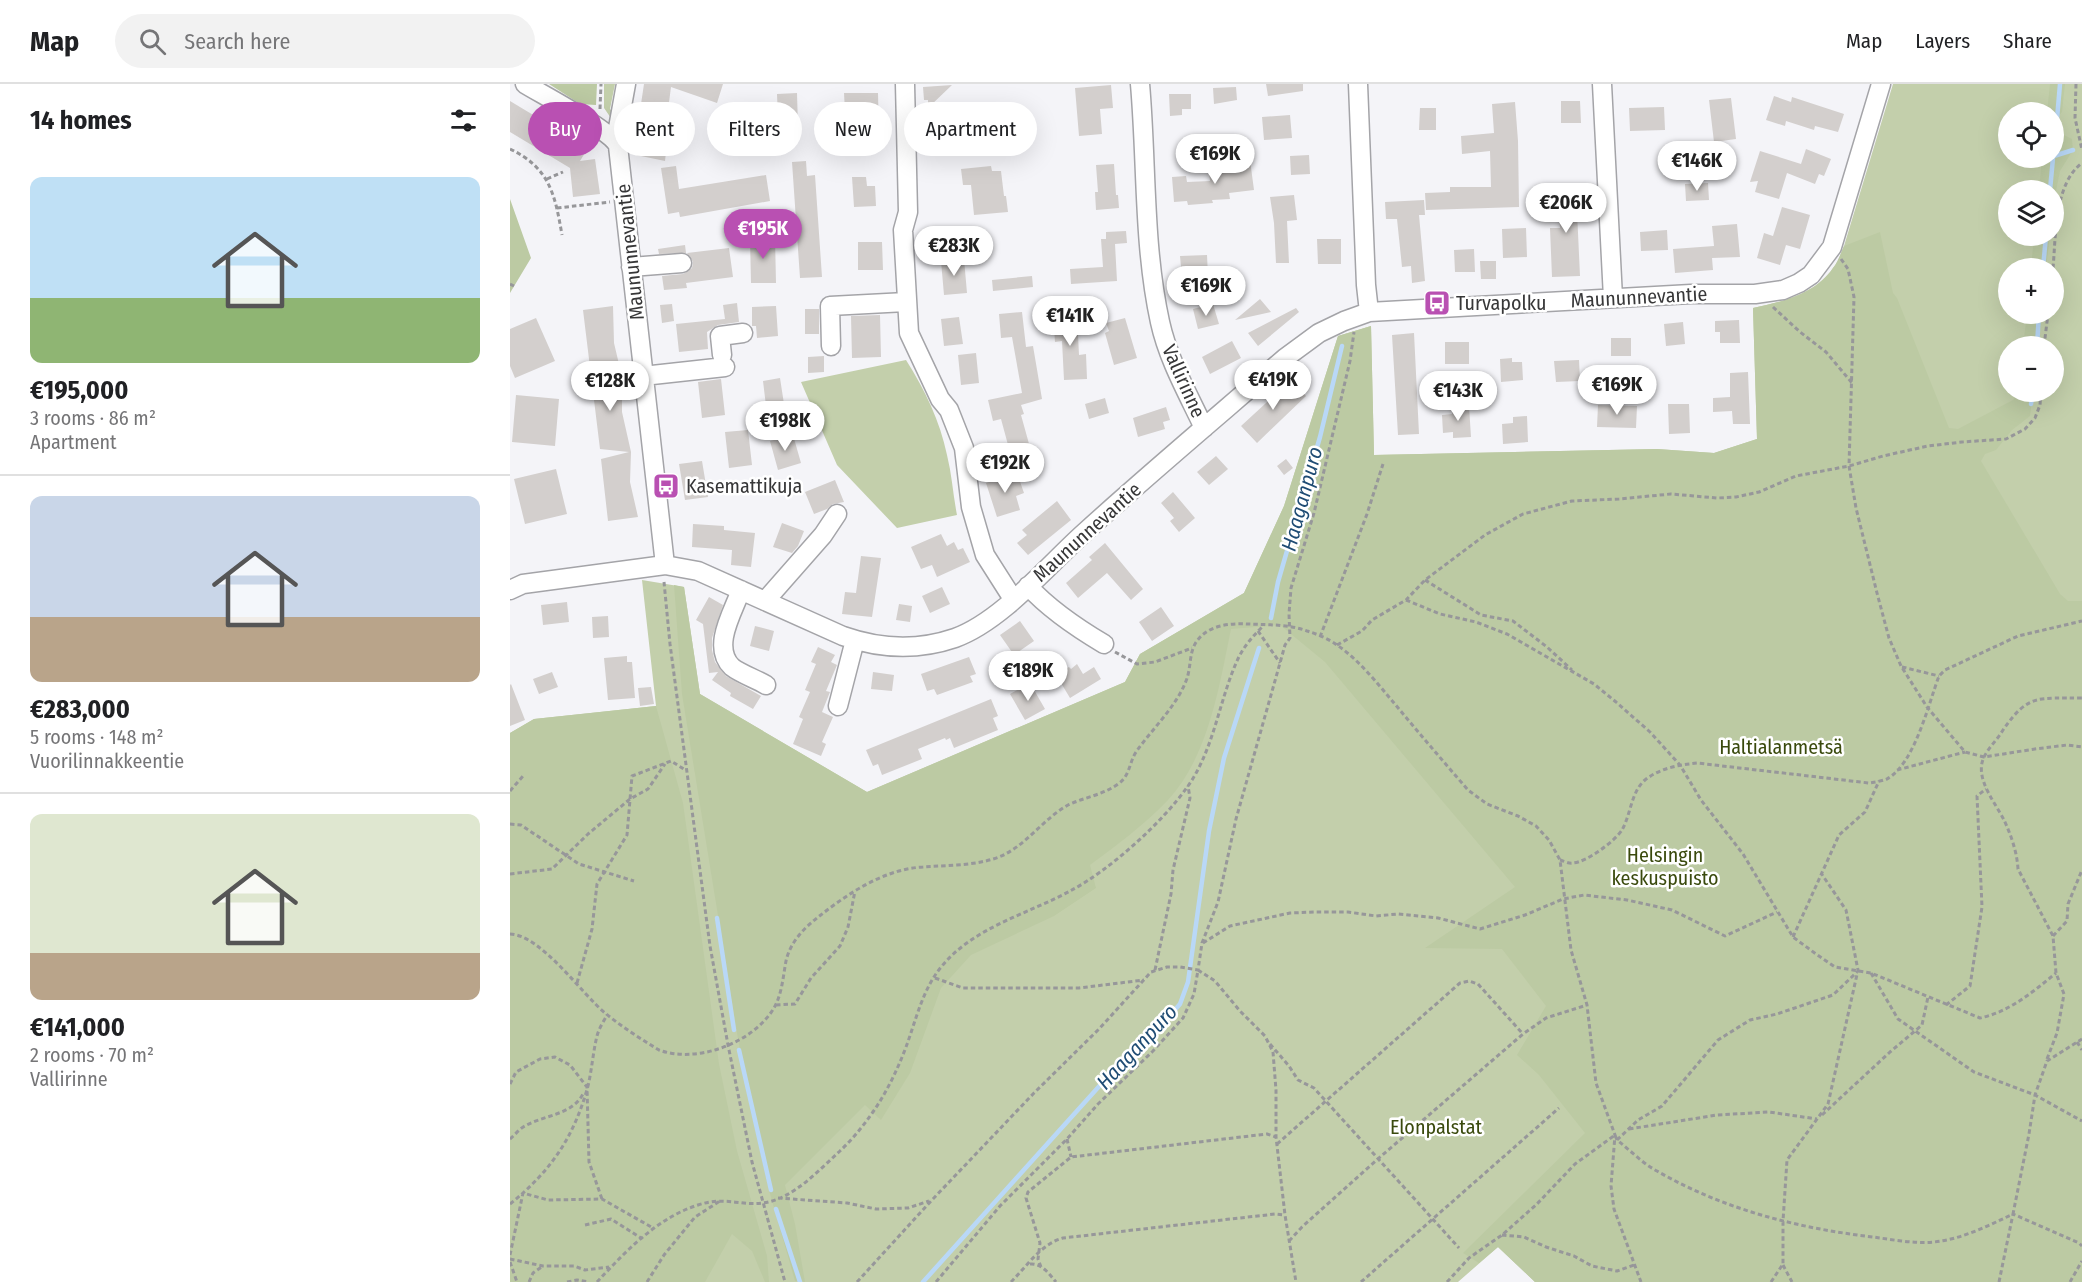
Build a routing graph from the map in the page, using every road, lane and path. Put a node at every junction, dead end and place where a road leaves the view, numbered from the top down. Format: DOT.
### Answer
graph roads {
  1 [pos="525,84"];
  2 [pos="601,84"];
  3 [pos="626,84"];
  4 [pos="905,84"];
  5 [pos="1140,84"];
  6 [pos="1358,84"];
  7 [pos="1602,84"];
  8 [pos="1881,84"];
  9 [pos="2076,84"];
  10 [pos="555,102"];
  11 [pos="600,102"];
  12 [pos="602,131"];
  13 [pos="612,138"];
  14 [pos="510,149"];
  15 [pos="2082,150"];
  16 [pos="2082,163"];
  17 [pos="563,172"];
  18 [pos="547,179"];
  19 [pos="615,201"];
  20 [pos="557,208"];
  21 [pos="562,235"];
  22 [pos="1832,247"];
  23 [pos="2054,258"];
  24 [pos="682,262"];
  25 [pos="631,267"];
  26 [pos="1755,294"];
  27 [pos="1613,298"];
  28 [pos="906,302"];
  29 [pos="1362,315"];
  30 [pos="743,333"];
  31 [pos="831,346"];
  32 [pos="643,376"];
  33 [pos="1851,383"];
  34 [pos="2040,402"];
  35 [pos="1204,428"];
  36 [pos="1383,464"];
  37 [pos="1849,466"];
  38 [pos="837,514"];
  39 [pos="665,565"];
  40 [pos="1425,580"];
  41 [pos="1028,586"];
  42 [pos="510,590"];
  43 [pos="741,590"];
  44 [pos="1013,599"];
  45 [pos="1406,600"];
  46 [pos="765,601"];
  47 [pos="2082,621"];
  48 [pos="1264,625"];
  49 [pos="1290,627"];
  50 [pos="1258,631"];
  51 [pos="1320,637"];
  52 [pos="855,640"];
  53 [pos="1104,644"];
  54 [pos="1337,645"];
  55 [pos="1193,648"];
  56 [pos="1280,663"];
  57 [pos="1900,666"];
  58 [pos="1576,673"];
  59 [pos="1939,676"];
  60 [pos="766,685"];
  61 [pos="2082,698"];
  62 [pos="838,706"];
  63 [pos="1927,707"];
  64 [pos="2082,747"];
  65 [pos="1965,752"];
  66 [pos="1984,758"];
  67 [pos="666,763"];
  68 [pos="1680,765"];
  69 [pos="1897,770"];
  70 [pos="687,771"];
  71 [pos="524,776"];
  72 [pos="1879,781"];
  73 [pos="1188,786"];
  74 [pos="1986,788"];
  75 [pos="510,791"];
  76 [pos="630,799"];
  77 [pos="510,824"];
  78 [pos="565,856"];
  79 [pos="1560,860"];
  80 [pos="2082,870"];
  81 [pos="605,872"];
  82 [pos="1821,873"];
  83 [pos="510,874"];
  84 [pos="634,881"];
  85 [pos="855,891"];
  86 [pos="1563,899"];
  87 [pos="1778,912"];
  88 [pos="510,934"];
  89 [pos="2053,936"];
  90 [pos="1793,937"];
  91 [pos="1202,944"];
  92 [pos="1155,970"];
  93 [pos="1197,970"];
  94 [pos="1858,970"];
  95 [pos="1871,973"];
  96 [pos="2056,973"];
  97 [pos="935,978"];
  98 [pos="1145,980"];
  99 [pos="577,983"];
  100 [pos="1928,997"];
  101 [pos="776,1005"];
  102 [pos="1587,1005"];
  103 [pos="1946,1005"];
  104 [pos="607,1015"];
  105 [pos="1915,1031"];
  106 [pos="1523,1034"];
  107 [pos="1267,1040"];
  108 [pos="2082,1040"];
  109 [pos="2077,1042"];
  110 [pos="728,1045"];
  111 [pos="2082,1050"];
  112 [pos="2047,1061"];
  113 [pos="510,1084"];
  114 [pos="587,1087"];
  115 [pos="2035,1095"];
  116 [pos="1325,1101"];
  117 [pos="1559,1108"];
  118 [pos="1817,1119"];
  119 [pos="2082,1121"];
  120 [pos="1629,1129"];
  121 [pos="1615,1135"];
  122 [pos="1275,1137"];
  123 [pos="510,1139"];
  124 [pos="1067,1139"];
  125 [pos="1617,1140"];
  126 [pos="1277,1144"];
  127 [pos="1071,1156"];
  128 [pos="1379,1158"];
  129 [pos="523,1193"];
  130 [pos="776,1198"];
  131 [pos="602,1199"];
  132 [pos="721,1200"];
  133 [pos="931,1200"];
  134 [pos="762,1203"];
  135 [pos="510,1204"];
  136 [pos="2013,1214"];
  137 [pos="1285,1215"];
  138 [pos="1432,1219"];
  139 [pos="1783,1221"];
  140 [pos="585,1225"];
  141 [pos="653,1228"];
  142 [pos="1502,1235"];
  143 [pos="641,1238"];
  144 [pos="1289,1241"];
  145 [pos="2082,1246"];
  146 [pos="1459,1248"];
  147 [pos="1039,1253"];
  148 [pos="510,1259"];
  149 [pos="2082,1261"];
  150 [pos="1030,1264"];
  151 [pos="1783,1264"];
  152 [pos="1634,1265"];
  153 [pos="543,1266"];
  154 [pos="611,1267"];
  155 [pos="1041,1267"];
  156 [pos="517,1282"];
  157 [pos="529,1282"];
  158 [pos="567,1282"];
  159 [pos="589,1282"];
  160 [pos="597,1282"];
  161 [pos="647,1282"];
  162 [pos="786,1282"];
  163 [pos="857,1282"];
  164 [pos="936,1282"];
  165 [pos="1011,1282"];
  166 [pos="1056,1282"];
  167 [pos="1296,1282"];
  168 [pos="1361,1282"];
  169 [pos="1447,1282"];
  170 [pos="1641,1282"];
  171 [pos="1771,1282"];
  172 [pos="1792,1282"];
  173 [pos="1999,1282"];
  174 [pos="2070,1282"];
  1 -- 10 [label="street"];
  2 -- 11 [label="path"];
  3 -- 13 [label="street"];
  4 -- 28 [label="street"];
  5 -- 35 [label="street, Vallirinne"];
  6 -- 29 [label="street"];
  7 -- 27 [label="street"];
  8 -- 22 [label="street, Maununnevantie"];
  9 -- 15 [label="path"];
  12 -- 13 [label="street"];
  13 -- 25 [label="street, Maununnevantie"];
  14 -- 18 [label="path"];
  16 -- 23 [label="path"];
  17 -- 18 [label="path"];
  18 -- 20 [label="path"];
  19 -- 20 [label="path"];
  20 -- 21 [label="path"];
  22 -- 26 [label="street, Maununnevantie"];
  22 -- 33 [label="path"];
  24 -- 25 [label="street"];
  25 -- 32 [label="street, Maununnevantie"];
  26 -- 27 [label="street, Maununnevantie"];
  26 -- 33 [label="path"];
  27 -- 29 [label="street, Maununnevantie"];
  28 -- 31 [label="street"];
  28 -- 44 [label="street"];
  29 -- 35 [label="street, Maununnevantie"];
  29 -- 49 [label="path"];
  30 -- 32 [label="street"];
  32 -- 39 [label="street, Maununnevantie"];
  33 -- 37 [label="path"];
  34 -- 37 [label="path"];
  35 -- 41 [label="street, Maununnevantie"];
  36 -- 51 [label="path"];
  37 -- 40 [label="path"];
  37 -- 57 [label="path"];
  38 -- 46 [label="street"];
  39 -- 42 [label="street"];
  39 -- 43 [label="street, Maununnevantie"];
  39 -- 70 [label="path"];
  40 -- 45 [label="path"];
  40 -- 58 [label="path"];
  41 -- 44 [label="street, Maununnevantie"];
  41 -- 53 [label="street"];
  43 -- 46 [label="street, Maununnevantie"];
  43 -- 60 [label="street"];
  44 -- 52 [label="street, Maununnevantie"];
  45 -- 54 [label="path"];
  45 -- 58 [label="path"];
  46 -- 52 [label="street, Maununnevantie"];
  47 -- 59 [label="path"];
  48 -- 49 [label="path"];
  48 -- 50 [label="path"];
  48 -- 55 [label="path"];
  49 -- 51 [label="path"];
  49 -- 56 [label="path"];
  50 -- 56 [label="path"];
  50 -- 73 [label="path"];
  51 -- 54 [label="path"];
  52 -- 62 [label="street"];
  53 -- 55 [label="path"];
  54 -- 79 [label="path"];
  55 -- 85 [label="path"];
  56 -- 91 [label="path"];
  57 -- 59 [label="path"];
  57 -- 63 [label="path"];
  58 -- 68 [label="path"];
  59 -- 63 [label="path"];
  61 -- 66 [label="path"];
  63 -- 65 [label="path"];
  63 -- 69 [label="path"];
  64 -- 66 [label="path"];
  65 -- 66 [label="path"];
  65 -- 69 [label="path"];
  66 -- 74 [label="path"];
  67 -- 70 [label="path"];
  67 -- 76 [label="path"];
  67 -- 76 [label="path"];
  68 -- 72 [label="path"];
  68 -- 79 [label="path"];
  68 -- 87 [label="path"];
  69 -- 72 [label="path"];
  70 -- 110 [label="path"];
  71 -- 75 [label="path"];
  72 -- 82 [label="path"];
  73 -- 92 [label="path"];
  73 -- 97 [label="path"];
  74 -- 89 [label="path"];
  74 -- 103 [label="path"];
  76 -- 78 [label="path"];
  76 -- 81 [label="path"];
  77 -- 78 [label="path"];
  78 -- 81 [label="path"];
  78 -- 83 [label="path"];
  79 -- 86 [label="path"];
  80 -- 89 [label="path"];
  81 -- 84 [label="path"];
  81 -- 99 [label="path"];
  82 -- 90 [label="path"];
  82 -- 94 [label="path"];
  85 -- 101 [label="path"];
  85 -- 101 [label="path"];
  86 -- 87 [label="path"];
  86 -- 91 [label="path"];
  86 -- 102 [label="path"];
  87 -- 90 [label="path"];
  88 -- 99 [label="path"];
  89 -- 96 [label="path"];
  90 -- 94 [label="path"];
  91 -- 93 [label="path"];
  92 -- 93 [label="path"];
  92 -- 98 [label="path"];
  93 -- 107 [label="path"];
  93 -- 124 [label="path"];
  94 -- 95 [label="path"];
  94 -- 118 [label="path"];
  94 -- 120 [label="path"];
  95 -- 100 [label="path"];
  95 -- 105 [label="path"];
  96 -- 103 [label="path"];
  96 -- 112 [label="path"];
  97 -- 98 [label="path"];
  97 -- 130 [label="path"];
  98 -- 133 [label="path"];
  99 -- 104 [label="path"];
  100 -- 103 [label="path"];
  100 -- 105 [label="path"];
  101 -- 110 [label="path"];
  102 -- 106 [label="path"];
  102 -- 121 [label="path"];
  104 -- 110 [label="path"];
  104 -- 114 [label="path"];
  105 -- 115 [label="path"];
  105 -- 118 [label="path"];
  106 -- 116 [label="path"];
  106 -- 128 [label="path"];
  107 -- 116 [label="path"];
  107 -- 122 [label="path"];
  108 -- 109 [label="path"];
  109 -- 111 [label="path"];
  109 -- 112 [label="path"];
  110 -- 134 [label="path"];
  112 -- 115 [label="path"];
  113 -- 114 [label="path"];
  114 -- 123 [label="path"];
  114 -- 129 [label="path"];
  114 -- 131 [label="path"];
  115 -- 119 [label="path"];
  115 -- 136 [label="path"];
  116 -- 126 [label="path"];
  116 -- 128 [label="path"];
  117 -- 138 [label="path"];
  118 -- 120 [label="path"];
  118 -- 139 [label="path"];
  120 -- 125 [label="path"];
  121 -- 125 [label="path"];
  121 -- 142 [label="path"];
  121 -- 152 [label="path"];
  122 -- 126 [label="path"];
  122 -- 127 [label="path"];
  124 -- 127 [label="path"];
  124 -- 164 [label="path"];
  125 -- 139 [label="path"];
  126 -- 137 [label="path"];
  127 -- 147 [label="path"];
  128 -- 138 [label="path"];
  128 -- 144 [label="path"];
  129 -- 131 [label="path"];
  129 -- 135 [label="path"];
  129 -- 148 [label="path"];
  130 -- 133 [label="path"];
  130 -- 134 [label="path"];
  131 -- 141 [label="path"];
  132 -- 134 [label="path"];
  132 -- 141 [label="path"];
  132 -- 161 [label="path"];
  133 -- 163 [label="path"];
  134 -- 162 [label="path"];
  136 -- 139 [label="path"];
  136 -- 145 [label="path"];
  136 -- 173 [label="path"];
  137 -- 144 [label="path"];
  137 -- 147 [label="path"];
  138 -- 146 [label="path"];
  138 -- 168 [label="path"];
  139 -- 151 [label="path"];
  140 -- 143 [label="path"];
  141 -- 143 [label="path"];
  142 -- 152 [label="path"];
  142 -- 169 [label="path"];
  143 -- 154 [label="path"];
  144 -- 167 [label="path"];
  147 -- 150 [label="path"];
  147 -- 155 [label="path"];
  148 -- 153 [label="path"];
  148 -- 156 [label="path"];
  149 -- 174 [label="path"];
  150 -- 155 [label="path"];
  150 -- 165 [label="path"];
  151 -- 171 [label="path"];
  151 -- 172 [label="path"];
  152 -- 170 [label="path"];
  153 -- 154 [label="path"];
  153 -- 157 [label="path"];
  154 -- 160 [label="path"];
  155 -- 166 [label="path"];
  158 -- 159 [label="path"];
}
